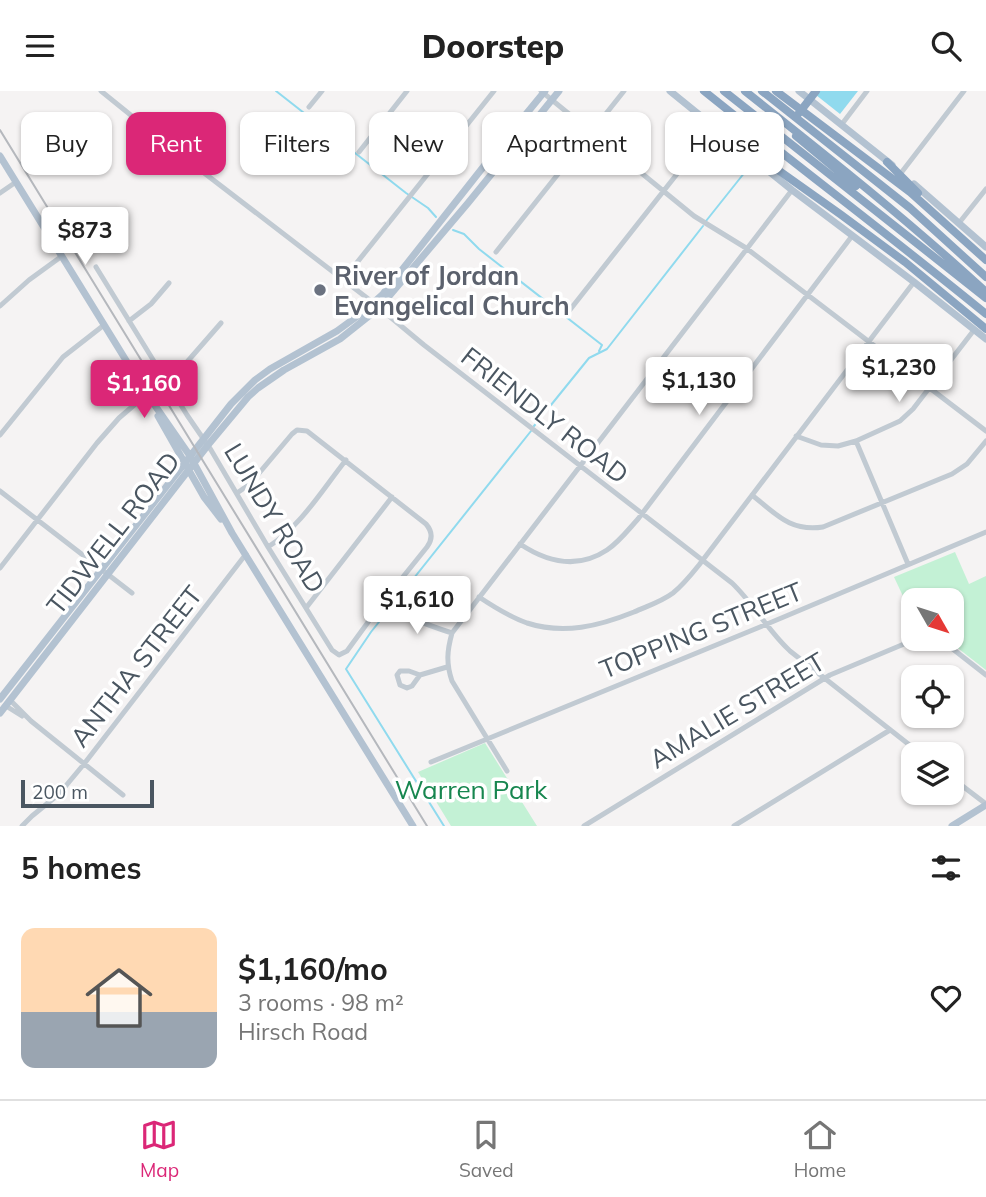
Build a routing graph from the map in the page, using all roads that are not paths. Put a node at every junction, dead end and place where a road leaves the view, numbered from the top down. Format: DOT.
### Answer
graph roads {
  1 [pos="101,91"];
  2 [pos="322,91"];
  3 [pos="407,91"];
  4 [pos="494,91"];
  5 [pos="559,91"];
  6 [pos="624,91"];
  7 [pos="670,91"];
  8 [pos="704,91"];
  9 [pos="724,91"];
  10 [pos="762,91"];
  11 [pos="776,91"];
  12 [pos="799,91"];
  13 [pos="814,91"];
  14 [pos="867,91"];
  15 [pos="964,91"];
  16 [pos="543,92"];
  17 [pos="737,92"];
  18 [pos="551,100"];
  19 [pos="309,107"];
  20 [pos="527,112"];
  21 [pos="541,112"];
  22 [pos="566,112"];
  23 [pos="607,112"];
  24 [pos="696,112"];
  25 [pos="792,119"];
  26 [pos="842,124"];
  27 [pos="359,152"];
  28 [pos="0,156"];
  29 [pos="887,162"];
  30 [pos="482,170"];
  31 [pos="901,173"];
  32 [pos="784,174"];
  33 [pos="490,175"];
  34 [pos="557,175"];
  35 [pos="644,175"];
  36 [pos="676,175"];
  37 [pos="774,175"];
  38 [pos="16,182"];
  39 [pos="852,184"];
  40 [pos="986,189"];
  41 [pos="792,190"];
  42 [pos="664,191"];
  43 [pos="0,194"];
  44 [pos="959,223"];
  45 [pos="852,236"];
  46 [pos="986,247"];
  47 [pos="746,248"];
  48 [pos="424,250"];
  49 [pos="496,252"];
  50 [pos="62,256"];
  51 [pos="986,260"];
  52 [pos="96,267"];
  53 [pos="929,267"];
  54 [pos="986,268"];
  55 [pos="986,277"];
  56 [pos="343,281"];
  57 [pos="914,282"];
  58 [pos="169,283"];
  59 [pos="986,292"];
  60 [pos="808,294"];
  61 [pos="986,298"];
  62 [pos="0,306"];
  63 [pos="376,306"];
  64 [pos="569,311"];
  65 [pos="986,314"];
  66 [pos="129,321"];
  67 [pos="220,323"];
  68 [pos="104,325"];
  69 [pos="986,329"];
  70 [pos="974,330"];
  71 [pos="986,337"];
  72 [pos="869,341"];
  73 [pos="165,379"];
  74 [pos="930,388"];
  75 [pos="147,394"];
  76 [pos="986,431"];
  77 [pos="0,435"];
  78 [pos="796,436"];
  79 [pos="206,441"];
  80 [pos="856,441"];
  81 [pos="986,441"];
  82 [pos="192,460"];
  83 [pos="346,460"];
  84 [pos="579,466"];
  85 [pos="186,467"];
  86 [pos="0,491"];
  87 [pos="237,493"];
  88 [pos="752,495"];
  89 [pos="392,497"];
  90 [pos="883,503"];
  91 [pos="642,514"];
  92 [pos="37,519"];
  93 [pos="986,532"];
  94 [pos="232,533"];
  95 [pos="520,544"];
  96 [pos="268,547"];
  97 [pos="246,554"];
  98 [pos="703,561"];
  99 [pos="908,564"];
  100 [pos="0,568"];
  101 [pos="105,572"];
  102 [pos="132,593"];
  103 [pos="479,597"];
  104 [pos="385,604"];
  105 [pos="306,608"];
  106 [pos="766,624"];
  107 [pos="452,633"];
  108 [pos="901,645"];
  109 [pos="955,651"];
  110 [pos="447,667"];
  111 [pos="420,675"];
  112 [pos="986,675"];
  113 [pos="823,678"];
  114 [pos="3,701"];
  115 [pos="890,730"];
  116 [pos="487,739"];
  117 [pos="906,742"];
  118 [pos="430,762"];
  119 [pos="84,764"];
  120 [pos="507,771"];
  121 [pos="964,788"];
  122 [pos="123,795"];
  123 [pos="986,805"];
  124 [pos="22,826"];
  125 [pos="413,826"];
  126 [pos="584,826"];
  127 [pos="734,826"];
  128 [pos="952,826"];
  1 -- 56 [label="street, FRIENDLY ROAD"];
  2 -- 19 [label="street"];
  3 -- 27 [label="street"];
  4 -- 56 [label="street"];
  5 -- 18 [label="main road, TIDWELL ROAD"];
  6 -- 23 [label="street"];
  7 -- 24 [label="main road"];
  8 -- 53 [label="highway"];
  9 -- 61 [label="highway"];
  10 -- 55 [label="highway"];
  11 -- 51 [label="highway"];
  12 -- 26 [label="main road"];
  13 -- 25 [label="highway"];
  14 -- 26 [label="street"];
  15 -- 31 [label="street"];
  16 -- 18 [label="street"];
  16 -- 20 [label="main road, TIDWELL ROAD"];
  17 -- 25 [label="highway"];
  17 -- 59 [label="highway"];
  18 -- 21 [label="main road, TIDWELL ROAD"];
  18 -- 22 [label="street"];
  25 -- 39 [label="highway"];
  26 -- 29 [label="main road"];
  28 -- 38 [label="main road"];
  29 -- 31 [label="main road"];
  29 -- 54 [label="highway"];
  30 -- 48 [label="main road, TIDWELL ROAD"];
  31 -- 44 [label="main road"];
  32 -- 69 [label="highway"];
  33 -- 48 [label="main road, TIDWELL ROAD"];
  34 -- 49 [label="street"];
  35 -- 42 [label="street"];
  36 -- 42 [label="street"];
  37 -- 41 [label="main road"];
  38 -- 43 [label="street"];
  38 -- 50 [label="main road"];
  39 -- 59 [label="highway"];
  39 -- 61 [label="highway"];
  40 -- 44 [label="street"];
  41 -- 45 [label="main road"];
  41 -- 47 [label="street"];
  42 -- 47 [label="street"];
  42 -- 64 [label="street"];
  44 -- 46 [label="main road"];
  45 -- 57 [label="main road"];
  45 -- 60 [label="street"];
  47 -- 60 [label="street"];
  47 -- 84 [label="street"];
  48 -- 63 [label="main road, TIDWELL ROAD"];
  50 -- 62 [label="street"];
  50 -- 68 [label="main road"];
  52 -- 66 [label="street, LUNDY ROAD"];
  53 -- 65 [label="highway"];
  53 -- 71 [label="highway"];
  56 -- 63 [label="street, FRIENDLY ROAD"];
  57 -- 70 [label="main road"];
  57 -- 72 [label="street"];
  58 -- 66 [label="street"];
  60 -- 72 [label="street"];
  60 -- 91 [label="street"];
  63 -- 79 [label="main road, TIDWELL ROAD"];
  63 -- 84 [label="street, FRIENDLY ROAD"];
  66 -- 73 [label="street, LUNDY ROAD"];
  67 -- 73 [label="street"];
  68 -- 75 [label="main road"];
  68 -- 77 [label="street"];
  70 -- 71 [label="main road"];
  70 -- 74 [label="street"];
  72 -- 74 [label="street"];
  72 -- 78 [label="street"];
  73 -- 79 [label="street, LUNDY ROAD"];
  74 -- 76 [label="street"];
  74 -- 80 [label="street"];
  75 -- 82 [label="main road"];
  75 -- 85 [label="main road"];
  75 -- 92 [label="street"];
  78 -- 80 [label="street"];
  78 -- 88 [label="street"];
  79 -- 82 [label="main road, TIDWELL ROAD"];
  79 -- 87 [label="street, LUNDY ROAD"];
  80 -- 90 [label="street"];
  81 -- 90 [label="street"];
  82 -- 85 [label="main road, TIDWELL ROAD"];
  82 -- 94 [label="main road"];
  83 -- 87 [label="street"];
  83 -- 89 [label="street"];
  83 -- 96 [label="street"];
  84 -- 91 [label="street, FRIENDLY ROAD"];
  84 -- 95 [label="street"];
  85 -- 94 [label="main road"];
  85 -- 101 [label="main road, TIDWELL ROAD"];
  86 -- 92 [label="street"];
  87 -- 96 [label="street, LUNDY ROAD"];
  88 -- 90 [label="street"];
  88 -- 98 [label="street"];
  89 -- 104 [label="street"];
  89 -- 105 [label="street"];
  90 -- 99 [label="street"];
  91 -- 95 [label="street"];
  91 -- 98 [label="street, FRIENDLY ROAD"];
  92 -- 100 [label="street"];
  92 -- 101 [label="street"];
  93 -- 99 [label="street, TOPPING STREET"];
  94 -- 97 [label="main road"];
  95 -- 103 [label="street"];
  96 -- 105 [label="street, LUNDY ROAD"];
  97 -- 119 [label="street, ANTHA STREET"];
  97 -- 125 [label="main road"];
  98 -- 103 [label="street"];
  98 -- 106 [label="street, FRIENDLY ROAD"];
  99 -- 106 [label="street, TOPPING STREET"];
  101 -- 102 [label="street"];
  101 -- 114 [label="main road, TIDWELL ROAD"];
  103 -- 107 [label="street"];
  104 -- 105 [label="street, LUNDY ROAD"];
  104 -- 107 [label="street"];
  106 -- 113 [label="street, FRIENDLY ROAD"];
  106 -- 116 [label="street, TOPPING STREET"];
  107 -- 110 [label="street"];
  108 -- 113 [label="street, AMALIE STREET"];
  109 -- 112 [label="street"];
  110 -- 111 [label="street"];
  110 -- 116 [label="street"];
  113 -- 115 [label="street, FRIENDLY ROAD"];
  113 -- 126 [label="street, AMALIE STREET"];
  114 -- 119 [label="street"];
  115 -- 117 [label="street, FRIENDLY ROAD"];
  115 -- 127 [label="street"];
  116 -- 118 [label="street, TOPPING STREET"];
  116 -- 120 [label="street"];
  119 -- 122 [label="street"];
  119 -- 124 [label="street, ANTHA STREET"];
  121 -- 123 [label="street"];
  123 -- 128 [label="main road"];
}
